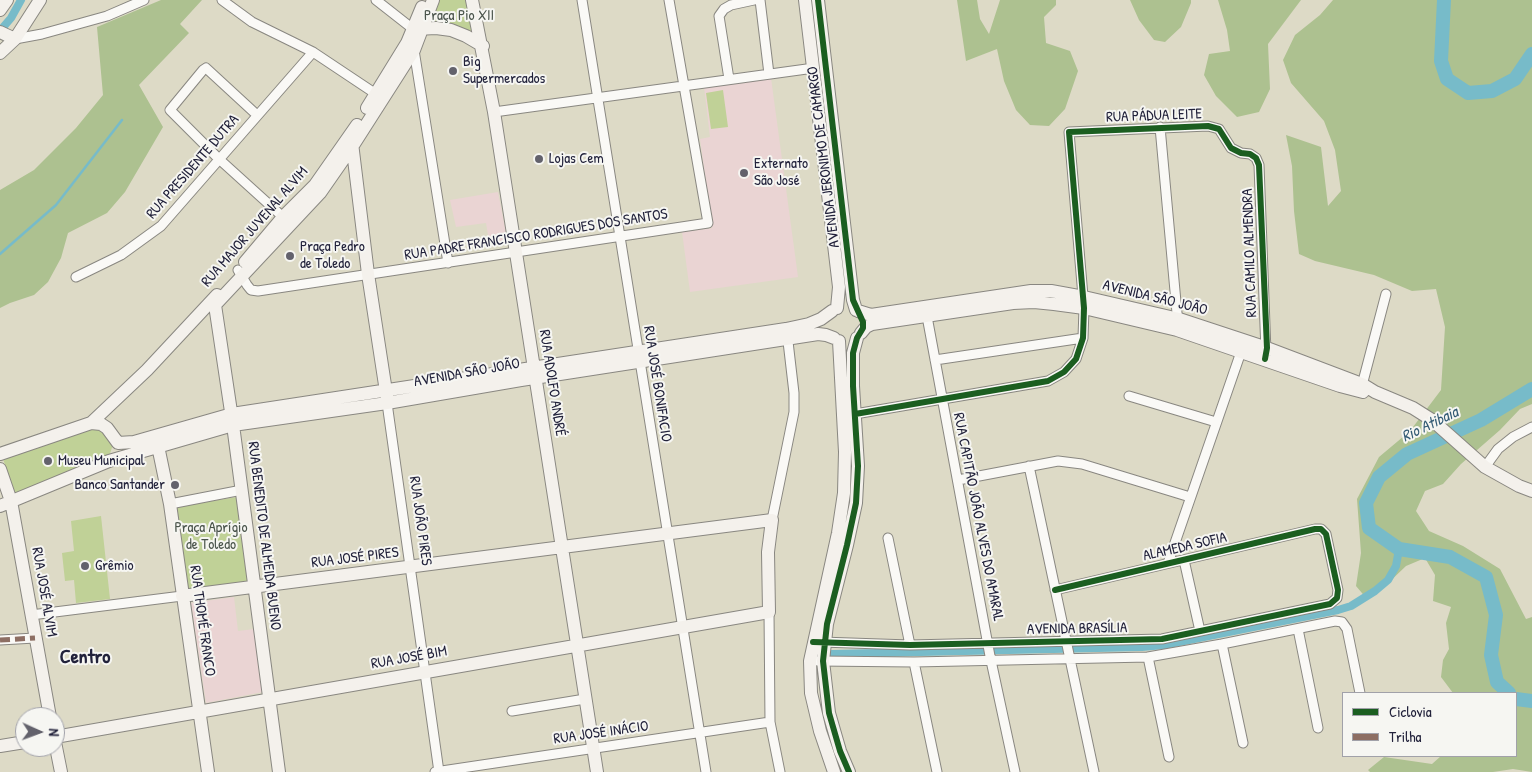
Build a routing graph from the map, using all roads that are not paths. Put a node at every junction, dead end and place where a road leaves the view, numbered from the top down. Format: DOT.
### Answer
graph roads {
  1 [pos="7,0"];
  2 [pos="40,0"];
  3 [pos="144,0"];
  4 [pos="222,0"];
  5 [pos="376,0"];
  6 [pos="424,0"];
  7 [pos="433,0"];
  8 [pos="472,0"];
  9 [pos="582,0"];
  10 [pos="669,0"];
  11 [pos="754,0"];
  12 [pos="760,0"];
  13 [pos="805,0"];
  14 [pos="818,0"];
  15 [pos="0,10"];
  16 [pos="418,29"];
  17 [pos="8,36"];
  18 [pos="482,46"];
  19 [pos="414,50"];
  20 [pos="312,52"];
  21 [pos="0,53"];
  22 [pos="814,68"];
  23 [pos="769,74"];
  24 [pos="728,79"];
  25 [pos="684,85"];
  26 [pos="381,96"];
  27 [pos="597,98"];
  28 [pos="494,112"];
  29 [pos="257,115"];
  30 [pos="1160,128"];
  31 [pos="352,132"];
  32 [pos="352,147"];
  33 [pos="218,158"];
  34 [pos="1256,158"];
  35 [pos="289,219"];
  36 [pos="620,237"];
  37 [pos="515,252"];
  38 [pos="448,263"];
  39 [pos="240,273"];
  40 [pos="368,274"];
  41 [pos="76,277"];
  42 [pos="1386,294"];
  43 [pos="1084,302"];
  44 [pos="216,305"];
  45 [pos="835,310"];
  46 [pos="857,311"];
  47 [pos="926,312"];
  48 [pos="201,313"];
  49 [pos="217,321"];
  50 [pos="1178,325"];
  51 [pos="787,334"];
  52 [pos="859,336"];
  53 [pos="1083,338"];
  54 [pos="836,339"];
  55 [pos="1243,346"];
  56 [pos="1266,354"];
  57 [pos="639,356"];
  58 [pos="935,360"];
  59 [pos="534,373"];
  60 [pos="1361,388"];
  61 [pos="1129,396"];
  62 [pos="387,397"];
  63 [pos="942,398"];
  64 [pos="855,414"];
  65 [pos="233,420"];
  66 [pos="1216,422"];
  67 [pos="91,423"];
  68 [pos="1532,427"];
  69 [pos="114,439"];
  70 [pos="158,446"];
  71 [pos="0,454"];
  72 [pos="109,462"];
  73 [pos="1480,463"];
  74 [pos="1029,466"];
  75 [pos="0,469"];
  76 [pos="958,480"];
  77 [pos="242,490"];
  78 [pos="1532,491"];
  79 [pos="1190,497"];
  80 [pos="6,504"];
  81 [pos="170,504"];
  82 [pos="772,520"];
  83 [pos="668,534"];
  84 [pos="888,538"];
  85 [pos="561,548"];
  86 [pos="1184,560"];
  87 [pos="1168,563"];
  88 [pos="410,567"];
  89 [pos="254,587"];
  90 [pos="1055,590"];
  91 [pos="182,596"];
  92 [pos="1337,598"];
  93 [pos="769,612"];
  94 [pos="31,616"];
  95 [pos="682,627"];
  96 [pos="1298,629"];
  97 [pos="1200,631"];
  98 [pos="35,638"];
  99 [pos="0,640"];
  100 [pos="818,642"];
  101 [pos="988,644"];
  102 [pos="1222,644"];
  103 [pos="576,645"];
  104 [pos="910,645"];
  105 [pos="1067,649"];
  106 [pos="1148,657"];
  107 [pos="991,658"];
  108 [pos="810,661"];
  109 [pos="824,661"];
  110 [pos="914,662"];
  111 [pos="425,672"];
  112 [pos="1360,692"];
  113 [pos="269,699"];
  114 [pos="585,699"];
  115 [pos="48,707"];
  116 [pos="512,711"];
  117 [pos="199,712"];
  118 [pos="770,722"];
  119 [pos="1318,728"];
  120 [pos="700,733"];
  121 [pos="65,735"];
  122 [pos="1243,743"];
  123 [pos="15,744"];
  124 [pos="0,746"];
  125 [pos="594,748"];
  126 [pos="58,757"];
  127 [pos="1169,757"];
  128 [pos="61,772"];
  129 [pos="208,772"];
  130 [pos="279,772"];
  131 [pos="435,772"];
  132 [pos="439,772"];
  133 [pos="597,772"];
  134 [pos="706,772"];
  135 [pos="780,772"];
  136 [pos="834,772"];
  137 [pos="849,772"];
  138 [pos="938,772"];
  139 [pos="1015,772"];
  140 [pos="1094,772"];
  1 -- 15 [label="main road"];
  2 -- 17 [label="main road"];
  3 -- 17 [label="street"];
  4 -- 20 [label="street"];
  5 -- 16 [label="street"];
  6 -- 16 [label="main road"];
  7 -- 16 [label="main road"];
  8 -- 18 [label="main road, RUA ADOLFO ANDRÉ"];
  9 -- 27 [label="street, RUA JOSÉ BONIFACIO"];
  10 -- 25 [label="street"];
  11 -- 24 [label="street"];
  12 -- 23 [label="street"];
  13 -- 22 [label="main road"];
  14 -- 46 [label="main road, AVENIDA JERONIMO DE CAMARGO"];
  16 -- 18 [label="main road"];
  16 -- 19 [label="main road, RUA MAJOR JUVENAL ALVIM"];
  16 -- 26 [label="main road, RUA MAJOR JUVENAL ALVIM"];
  17 -- 21 [label="main road"];
  18 -- 28 [label="main road, RUA ADOLFO ANDRÉ"];
  19 -- 26 [label="main road, RUA MAJOR JUVENAL ALVIM"];
  19 -- 38 [label="street"];
  20 -- 26 [label="street"];
  20 -- 29 [label="street, RUA PRESIDENTE DUTRA"];
  22 -- 23 [label="street"];
  22 -- 45 [label="main road"];
  23 -- 24 [label="street"];
  24 -- 25 [label="street"];
  25 -- 27 [label="street"];
  25 -- 36 [label="street, RUA PADRE FRANCISCO RODRIGUES DOS SANTOS"];
  26 -- 31 [label="main road, RUA MAJOR JUVENAL ALVIM"];
  26 -- 32 [label="main road, RUA MAJOR JUVENAL ALVIM"];
  27 -- 28 [label="street"];
  27 -- 36 [label="street, RUA JOSÉ BONIFACIO"];
  28 -- 37 [label="main road, RUA ADOLFO ANDRÉ"];
  29 -- 33 [label="street, RUA PRESIDENTE DUTRA"];
  29 -- 33 [label="street"];
  30 -- 34 [label="street, RUA PÁDUA LEITE"];
  30 -- 43 [label="street, RUA PÁDUA LEITE"];
  30 -- 50 [label="street"];
  31 -- 32 [label="main road"];
  31 -- 35 [label="main road, RUA MAJOR JUVENAL ALVIM"];
  32 -- 35 [label="main road, RUA MAJOR JUVENAL ALVIM"];
  32 -- 40 [label="main road"];
  33 -- 35 [label="street"];
  33 -- 41 [label="street, RUA PRESIDENTE DUTRA"];
  34 -- 56 [label="street, RUA CAMILO ALMENDRA"];
  35 -- 39 [label="main road, RUA MAJOR JUVENAL ALVIM"];
  36 -- 37 [label="street, RUA PADRE FRANCISCO RODRIGUES DOS SANTOS"];
  36 -- 57 [label="street, RUA JOSÉ BONIFACIO"];
  37 -- 38 [label="street, RUA PADRE FRANCISCO RODRIGUES DOS SANTOS"];
  37 -- 59 [label="main road, RUA ADOLFO ANDRÉ"];
  38 -- 40 [label="street, RUA PADRE FRANCISCO RODRIGUES DOS SANTOS"];
  39 -- 40 [label="street, RUA PADRE FRANCISCO RODRIGUES DOS SANTOS"];
  39 -- 44 [label="main road, RUA MAJOR JUVENAL ALVIM"];
  39 -- 48 [label="main road, RUA MAJOR JUVENAL ALVIM"];
  40 -- 62 [label="main road, RUA JOÃO PIRES"];
  42 -- 60 [label="street"];
  43 -- 47 [label="main road, AVENIDA SÃO JOÃO"];
  43 -- 50 [label="main road, AVENIDA SÃO JOÃO"];
  43 -- 53 [label="street"];
  44 -- 49 [label="main road, RUA BENEDITO DE ALMEIDA BUENO"];
  45 -- 46 [label="main road"];
  45 -- 51 [label="main road, AVENIDA SÃO JOÃO"];
  45 -- 54 [label="main road"];
  46 -- 47 [label="main road, AVENIDA SÃO JOÃO"];
  46 -- 52 [label="main road"];
  47 -- 52 [label="main road, AVENIDA SÃO JOÃO"];
  47 -- 58 [label="street, RUA CAPITÃO JOÃO ALVES DO AMARAL"];
  48 -- 49 [label="main road"];
  48 -- 67 [label="main road, RUA MAJOR JUVENAL ALVIM"];
  49 -- 65 [label="main road, RUA BENEDITO DE ALMEIDA BUENO"];
  50 -- 55 [label="main road, AVENIDA SÃO JOÃO"];
  51 -- 54 [label="main road, AVENIDA SÃO JOÃO"];
  51 -- 57 [label="main road, AVENIDA SÃO JOÃO"];
  51 -- 82 [label="street"];
  52 -- 54 [label="main road"];
  52 -- 64 [label="main road"];
  53 -- 58 [label="street"];
  53 -- 63 [label="street"];
  54 -- 100 [label="main road"];
  55 -- 56 [label="main road, AVENIDA SÃO JOÃO"];
  55 -- 66 [label="street"];
  56 -- 60 [label="main road, AVENIDA SÃO JOÃO"];
  57 -- 59 [label="main road, AVENIDA SÃO JOÃO"];
  57 -- 83 [label="street, RUA JOSÉ BONIFACIO"];
  58 -- 63 [label="street, RUA CAPITÃO JOÃO ALVES DO AMARAL"];
  59 -- 62 [label="main road, AVENIDA SÃO JOÃO"];
  59 -- 85 [label="main road, RUA ADOLFO ANDRÉ"];
  60 -- 73 [label="main road, AVENIDA SÃO JOÃO"];
  61 -- 66 [label="street"];
  62 -- 65 [label="main road, AVENIDA SÃO JOÃO"];
  62 -- 88 [label="street, RUA JOÃO PIRES"];
  63 -- 64 [label="street"];
  63 -- 76 [label="street, RUA CAPITÃO JOÃO ALVES DO AMARAL"];
  64 -- 100 [label="main road"];
  65 -- 69 [label="main road, AVENIDA SÃO JOÃO"];
  65 -- 70 [label="main road, AVENIDA SÃO JOÃO"];
  65 -- 77 [label="main road, RUA BENEDITO DE ALMEIDA BUENO"];
  66 -- 79 [label="street"];
  67 -- 69 [label="main road"];
  67 -- 71 [label="main road"];
  68 -- 73 [label="street"];
  69 -- 72 [label="main road"];
  70 -- 72 [label="main road, AVENIDA SÃO JOÃO"];
  70 -- 81 [label="main road, RUA THOMÉ FRANCO"];
  72 -- 80 [label="main road, AVENIDA SÃO JOÃO"];
  73 -- 78 [label="main road, AVENIDA SÃO JOÃO"];
  74 -- 76 [label="street"];
  74 -- 79 [label="street"];
  74 -- 90 [label="street"];
  75 -- 80 [label="main road, RUA JOSÉ ALVIM"];
  76 -- 101 [label="street, RUA CAPITÃO JOÃO ALVES DO AMARAL"];
  77 -- 81 [label="street"];
  77 -- 89 [label="main road, RUA BENEDITO DE ALMEIDA BUENO"];
  79 -- 87 [label="street"];
  80 -- 94 [label="main road, RUA JOSÉ ALVIM"];
  81 -- 91 [label="main road, RUA THOMÉ FRANCO"];
  82 -- 83 [label="main road, RUA JOSÉ PIRES"];
  82 -- 93 [label="main road"];
  83 -- 85 [label="main road, RUA JOSÉ PIRES"];
  83 -- 95 [label="street, RUA JOSÉ BONIFACIO"];
  84 -- 104 [label="street"];
  85 -- 88 [label="main road, RUA JOSÉ PIRES"];
  85 -- 103 [label="main road, RUA ADOLFO ANDRÉ"];
  86 -- 87 [label="street, ALAMEDA SOFIA"];
  86 -- 92 [label="street, ALAMEDA SOFIA"];
  86 -- 97 [label="street"];
  87 -- 90 [label="street, ALAMEDA SOFIA"];
  88 -- 89 [label="main road, RUA JOSÉ PIRES"];
  88 -- 111 [label="street, RUA JOÃO PIRES"];
  89 -- 91 [label="main road, RUA JOSÉ PIRES"];
  89 -- 113 [label="main road, RUA BENEDITO DE ALMEIDA BUENO"];
  90 -- 105 [label="street"];
  91 -- 94 [label="street, RUA JOSÉ PIRES"];
  91 -- 117 [label="main road, RUA THOMÉ FRANCO"];
  92 -- 97 [label="street, AVENIDA BRASÍLIA"];
  93 -- 95 [label="main road, RUA JOSÉ BIM"];
  93 -- 118 [label="street"];
  94 -- 98 [label="main road, RUA JOSÉ ALVIM"];
  95 -- 103 [label="main road, RUA JOSÉ BIM"];
  95 -- 120 [label="street, RUA JOSÉ BONIFACIO"];
  96 -- 102 [label="street, AVENIDA BRASÍLIA"];
  96 -- 112 [label="street, AVENIDA BRASÍLIA"];
  96 -- 119 [label="street"];
  97 -- 105 [label="street, AVENIDA BRASÍLIA"];
  98 -- 99 [label="street"];
  98 -- 115 [label="main road, RUA JOSÉ ALVIM"];
  100 -- 104 [label="street, AVENIDA BRASÍLIA"];
  100 -- 108 [label="main road"];
  100 -- 109 [label="main road"];
  101 -- 104 [label="street, AVENIDA BRASÍLIA"];
  101 -- 105 [label="street, AVENIDA BRASÍLIA"];
  101 -- 107 [label="street, RUA CAPITÃO JOÃO ALVES DO AMARAL"];
  102 -- 106 [label="street, AVENIDA BRASÍLIA"];
  102 -- 122 [label="street"];
  103 -- 111 [label="main road, RUA JOSÉ BIM"];
  103 -- 114 [label="main road, RUA ADOLFO ANDRÉ"];
  105 -- 106 [label="street, AVENIDA BRASÍLIA"];
  105 -- 107 [label="street, AVENIDA BRASÍLIA"];
  105 -- 140 [label="street"];
  106 -- 127 [label="street"];
  107 -- 110 [label="street, AVENIDA BRASÍLIA"];
  107 -- 139 [label="street, RUA CAPITÃO JOÃO ALVES DO AMARAL"];
  108 -- 109 [label="street, AVENIDA BRASÍLIA"];
  108 -- 136 [label="main road"];
  109 -- 110 [label="street, AVENIDA BRASÍLIA"];
  109 -- 137 [label="main road"];
  110 -- 138 [label="street"];
  111 -- 113 [label="main road, RUA JOSÉ BIM"];
  111 -- 132 [label="street, RUA JOÃO PIRES"];
  113 -- 117 [label="main road, RUA JOSÉ BIM"];
  113 -- 130 [label="main road, RUA BENEDITO DE ALMEIDA BUENO"];
  114 -- 116 [label="street"];
  114 -- 125 [label="main road, RUA ADOLFO ANDRÉ"];
  117 -- 121 [label="main road, RUA JOSÉ BIM"];
  117 -- 129 [label="main road, RUA THOMÉ FRANCO"];
  118 -- 120 [label="street, RUA JOSÉ INÁCIO"];
  118 -- 135 [label="street"];
  120 -- 125 [label="street, RUA JOSÉ INÁCIO"];
  120 -- 134 [label="street, RUA JOSÉ BONIFACIO"];
  123 -- 124 [label="main road"];
  125 -- 132 [label="street, RUA JOSÉ INÁCIO"];
  125 -- 133 [label="main road, RUA ADOLFO ANDRÉ"];
  126 -- 128 [label="main road"];
  131 -- 132 [label="street, RUA JOSÉ INÁCIO"];
}
